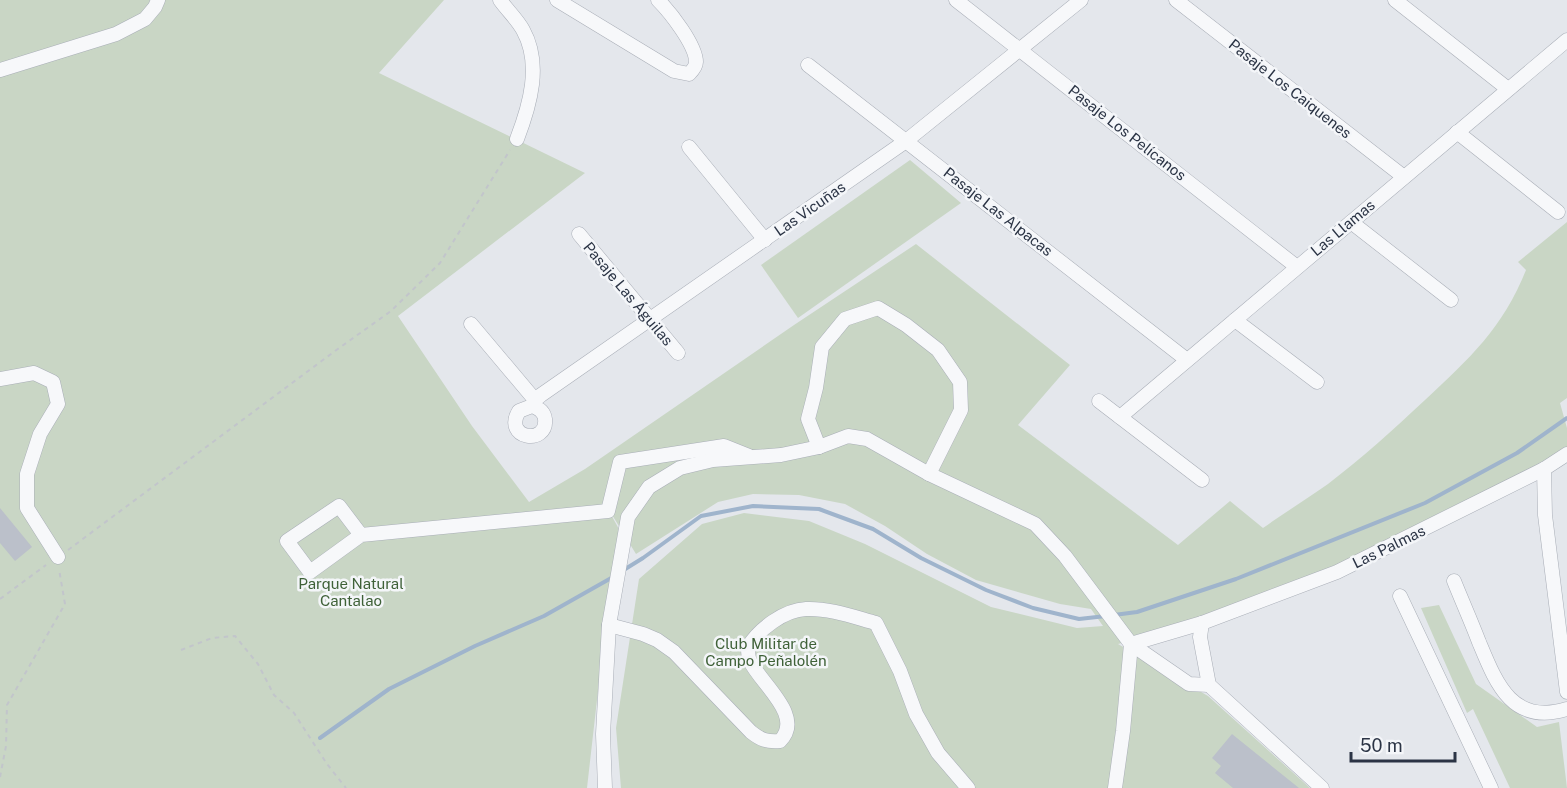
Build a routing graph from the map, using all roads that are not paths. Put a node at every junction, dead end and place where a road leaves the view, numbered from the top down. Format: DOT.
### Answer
graph roads {
  1 [pos="158,0"];
  2 [pos="500,0"];
  3 [pos="557,0"];
  4 [pos="658,0"];
  5 [pos="956,0"];
  6 [pos="1081,0"];
  7 [pos="1176,0"];
  8 [pos="1395,0"];
  9 [pos="1566,43"];
  10 [pos="1021,50"];
  11 [pos="808,65"];
  12 [pos="0,70"];
  13 [pos="1508,89"];
  14 [pos="1457,132"];
  15 [pos="517,139"];
  16 [pos="906,141"];
  17 [pos="689,147"];
  18 [pos="1404,177"];
  19 [pos="1558,212"];
  20 [pos="1351,222"];
  21 [pos="579,234"];
  22 [pos="765,240"];
  23 [pos="1297,267"];
  24 [pos="1451,300"];
  25 [pos="650,319"];
  26 [pos="1235,320"];
  27 [pos="471,324"];
  28 [pos="678,353"];
  29 [pos="1187,360"];
  30 [pos="0,380"];
  31 [pos="1317,382"];
  32 [pos="1099,401"];
  33 [pos="1120,417"];
  34 [pos="819,447"];
  35 [pos="1567,454"];
  36 [pos="752,458"];
  37 [pos="1544,469"];
  38 [pos="929,474"];
  39 [pos="1202,480"];
  40 [pos="361,535"];
  41 [pos="58,557"];
  42 [pos="1454,581"];
  43 [pos="1400,596"];
  44 [pos="1202,623"];
  45 [pos="609,625"];
  46 [pos="1131,644"];
  47 [pos="1209,685"];
  48 [pos="1567,692"];
  49 [pos="1567,709"];
  50 [pos="604,788"];
  51 [pos="968,788"];
  52 [pos="1115,788"];
  53 [pos="1322,788"];
  54 [pos="1491,788"];
  1 -- 12 [label="street"];
  2 -- 15 [label="street"];
  3 -- 4 [label="street"];
  5 -- 10 [label="street, Pasaje Los Pelícanos"];
  6 -- 10 [label="street, Las Vicuñas"];
  7 -- 18 [label="street, Pasaje Los Caiquenes"];
  8 -- 13 [label="street"];
  9 -- 13 [label="street, Las Llamas"];
  10 -- 16 [label="street, Las Vicuñas"];
  10 -- 23 [label="street, Pasaje Los Pelícanos"];
  11 -- 16 [label="street, Pasaje Las Alpacas"];
  13 -- 14 [label="street, Las Llamas"];
  14 -- 18 [label="street, Las Llamas"];
  14 -- 19 [label="street"];
  16 -- 22 [label="street, Las Vicuñas"];
  16 -- 29 [label="street, Pasaje Las Alpacas"];
  17 -- 22 [label="street"];
  18 -- 20 [label="street, Las Llamas"];
  20 -- 23 [label="street, Las Llamas"];
  20 -- 24 [label="street"];
  21 -- 25 [label="street, Pasaje Las Águilas"];
  22 -- 25 [label="street, Las Vicuñas"];
  23 -- 26 [label="street, Las Llamas"];
  25 -- 27 [label="street, Las Vicuñas"];
  25 -- 28 [label="street, Pasaje Las Águilas"];
  26 -- 29 [label="street, Las Llamas"];
  26 -- 31 [label="street"];
  29 -- 33 [label="street, Las Llamas"];
  30 -- 41 [label="street"];
  32 -- 33 [label="street"];
  33 -- 39 [label="street"];
  34 -- 36 [label="street"];
  34 -- 38 [label="street"];
  34 -- 38 [label="street"];
  35 -- 37 [label="street, Las Palmas"];
  36 -- 40 [label="street"];
  36 -- 45 [label="street"];
  37 -- 44 [label="street, Las Palmas"];
  37 -- 48 [label="street"];
  38 -- 46 [label="street"];
  40 -- 40 [label="street"];
  42 -- 49 [label="street"];
  43 -- 54 [label="street"];
  44 -- 46 [label="street, Las Palmas"];
  44 -- 47 [label="street"];
  45 -- 50 [label="street"];
  45 -- 51 [label="street"];
  46 -- 47 [label="street"];
  46 -- 52 [label="street"];
  47 -- 53 [label="street"];
}
